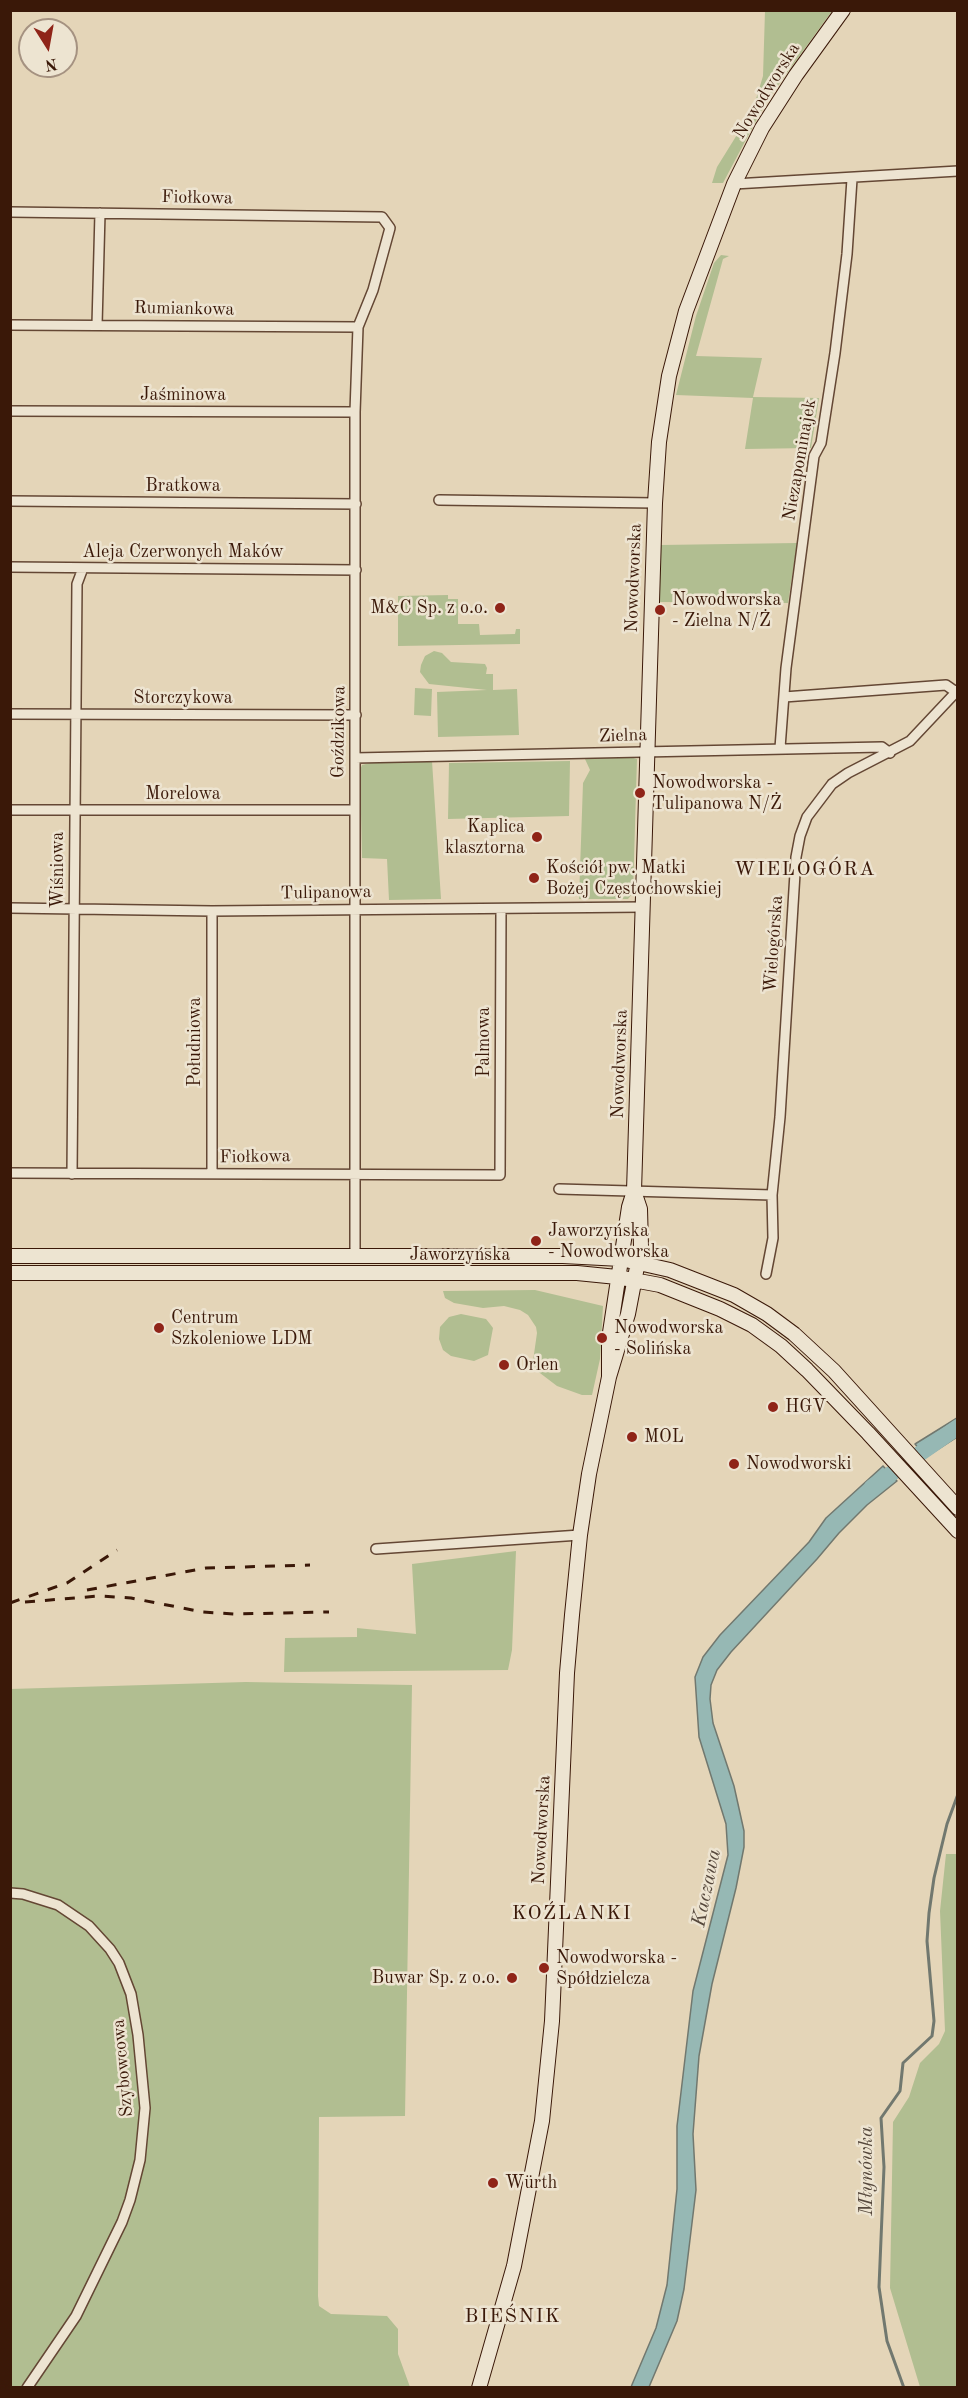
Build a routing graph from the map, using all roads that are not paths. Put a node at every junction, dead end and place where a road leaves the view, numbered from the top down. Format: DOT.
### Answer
graph roads {
  1 [pos="843,10"];
  2 [pos="957,171"];
  3 [pos="852,179"];
  4 [pos="734,184"];
  5 [pos="10,212"];
  6 [pos="100,213"];
  7 [pos="382,217"];
  8 [pos="10,325"];
  9 [pos="97,325"];
  10 [pos="358,327"];
  11 [pos="10,411"];
  12 [pos="356,412"];
  13 [pos="439,500"];
  14 [pos="10,501"];
  15 [pos="655,503"];
  16 [pos="356,504"];
  17 [pos="10,567"];
  18 [pos="83,567"];
  19 [pos="356,570"];
  20 [pos="957,691"];
  21 [pos="784,697"];
  22 [pos="10,714"];
  23 [pos="75,715"];
  24 [pos="356,715"];
  25 [pos="780,748"];
  26 [pos="646,752"];
  27 [pos="890,753"];
  28 [pos="355,758"];
  29 [pos="10,810"];
  30 [pos="75,810"];
  31 [pos="355,810"];
  32 [pos="643,907"];
  33 [pos="10,908"];
  34 [pos="74,908"];
  35 [pos="356,909"];
  36 [pos="501,909"];
  37 [pos="212,911"];
  38 [pos="10,1173"];
  39 [pos="354,1173"];
  40 [pos="72,1174"];
  41 [pos="212,1174"];
  42 [pos="500,1175"];
  43 [pos="559,1189"];
  44 [pos="634,1191"];
  45 [pos="772,1196"];
  46 [pos="10,1256"];
  47 [pos="355,1256"];
  48 [pos="621,1259"];
  49 [pos="638,1262"];
  50 [pos="10,1273"];
  51 [pos="766,1274"];
  52 [pos="617,1277"];
  53 [pos="634,1280"];
  54 [pos="609,1377"];
  55 [pos="957,1508"];
  56 [pos="957,1531"];
  57 [pos="580,1535"];
  58 [pos="376,1549"];
  59 [pos="10,1893"];
  60 [pos="27,2388"];
  61 [pos="479,2388"];
  1 -- 4 [label="street, Nowodworska"];
  2 -- 3 [label="street"];
  3 -- 4 [label="street"];
  3 -- 21 [label="street, Niezapominajek"];
  4 -- 15 [label="street, Nowodworska"];
  5 -- 6 [label="street, Fiołkowa"];
  6 -- 7 [label="street, Fiołkowa"];
  6 -- 9 [label="street"];
  7 -- 10 [label="street, Goździkowa"];
  8 -- 9 [label="street, Rumiankowa"];
  9 -- 10 [label="street, Rumiankowa"];
  10 -- 12 [label="street, Goździkowa"];
  11 -- 12 [label="street, Jaśminowa"];
  12 -- 16 [label="street, Goździkowa"];
  13 -- 15 [label="street"];
  14 -- 16 [label="street, Bratkowa"];
  15 -- 26 [label="street, Nowodworska"];
  16 -- 19 [label="street, Goździkowa"];
  17 -- 18 [label="street, Aleja Czerwonych Maków"];
  18 -- 19 [label="street, Aleja Czerwonych Maków"];
  18 -- 23 [label="street, Wiśniowa"];
  19 -- 24 [label="street, Goździkowa"];
  20 -- 21 [label="street"];
  20 -- 27 [label="street, Wielogórska"];
  21 -- 25 [label="street, Niezapominajek"];
  22 -- 23 [label="street, Storczykowa"];
  23 -- 24 [label="street, Storczykowa"];
  23 -- 30 [label="street, Wiśniowa"];
  24 -- 28 [label="street, Goździkowa"];
  25 -- 26 [label="street, Zielna"];
  25 -- 27 [label="street, Zielna"];
  26 -- 28 [label="street, Zielna"];
  26 -- 32 [label="street, Nowodworska"];
  27 -- 45 [label="street, Wielogórska"];
  28 -- 31 [label="street, Goździkowa"];
  29 -- 30 [label="street, Morelowa"];
  30 -- 31 [label="street, Morelowa"];
  30 -- 34 [label="street, Wiśniowa"];
  31 -- 35 [label="street, Goździkowa"];
  32 -- 36 [label="street, Tulipanowa"];
  32 -- 44 [label="street, Nowodworska"];
  33 -- 34 [label="street, Tulipanowa"];
  34 -- 37 [label="street, Tulipanowa"];
  34 -- 40 [label="street, Wiśniowa"];
  35 -- 36 [label="street, Tulipanowa"];
  35 -- 37 [label="street, Tulipanowa"];
  35 -- 39 [label="street, Goździkowa"];
  36 -- 42 [label="street, Palmowa"];
  37 -- 41 [label="street, Południowa"];
  38 -- 40 [label="street, Fiołkowa"];
  39 -- 41 [label="street, Fiołkowa"];
  39 -- 42 [label="street, Fiołkowa"];
  39 -- 47 [label="street, Goździkowa"];
  40 -- 41 [label="street, Fiołkowa"];
  43 -- 44 [label="street"];
  44 -- 45 [label="street"];
  44 -- 48 [label="street, Nowodworska"];
  44 -- 49 [label="street, Nowodworska"];
  45 -- 51 [label="street, Wielogórska"];
  46 -- 47 [label="street, Jaworzyńska"];
  47 -- 48 [label="street, Jaworzyńska"];
  48 -- 49 [label="street, Jaworzyńska"];
  48 -- 52 [label="street, Nowodworska"];
  49 -- 53 [label="street, Nowodworska"];
  49 -- 55 [label="street, Jaworzyńska"];
  50 -- 52 [label="street, Jaworzyńska"];
  52 -- 53 [label="street, Jaworzyńska"];
  52 -- 54 [label="street, Nowodworska"];
  53 -- 54 [label="street, Nowodworska"];
  53 -- 56 [label="street, Jaworzyńska"];
  54 -- 57 [label="street, Nowodworska"];
  57 -- 58 [label="street"];
  57 -- 61 [label="street, Nowodworska"];
  59 -- 60 [label="street, Szybowcowa"];
}
